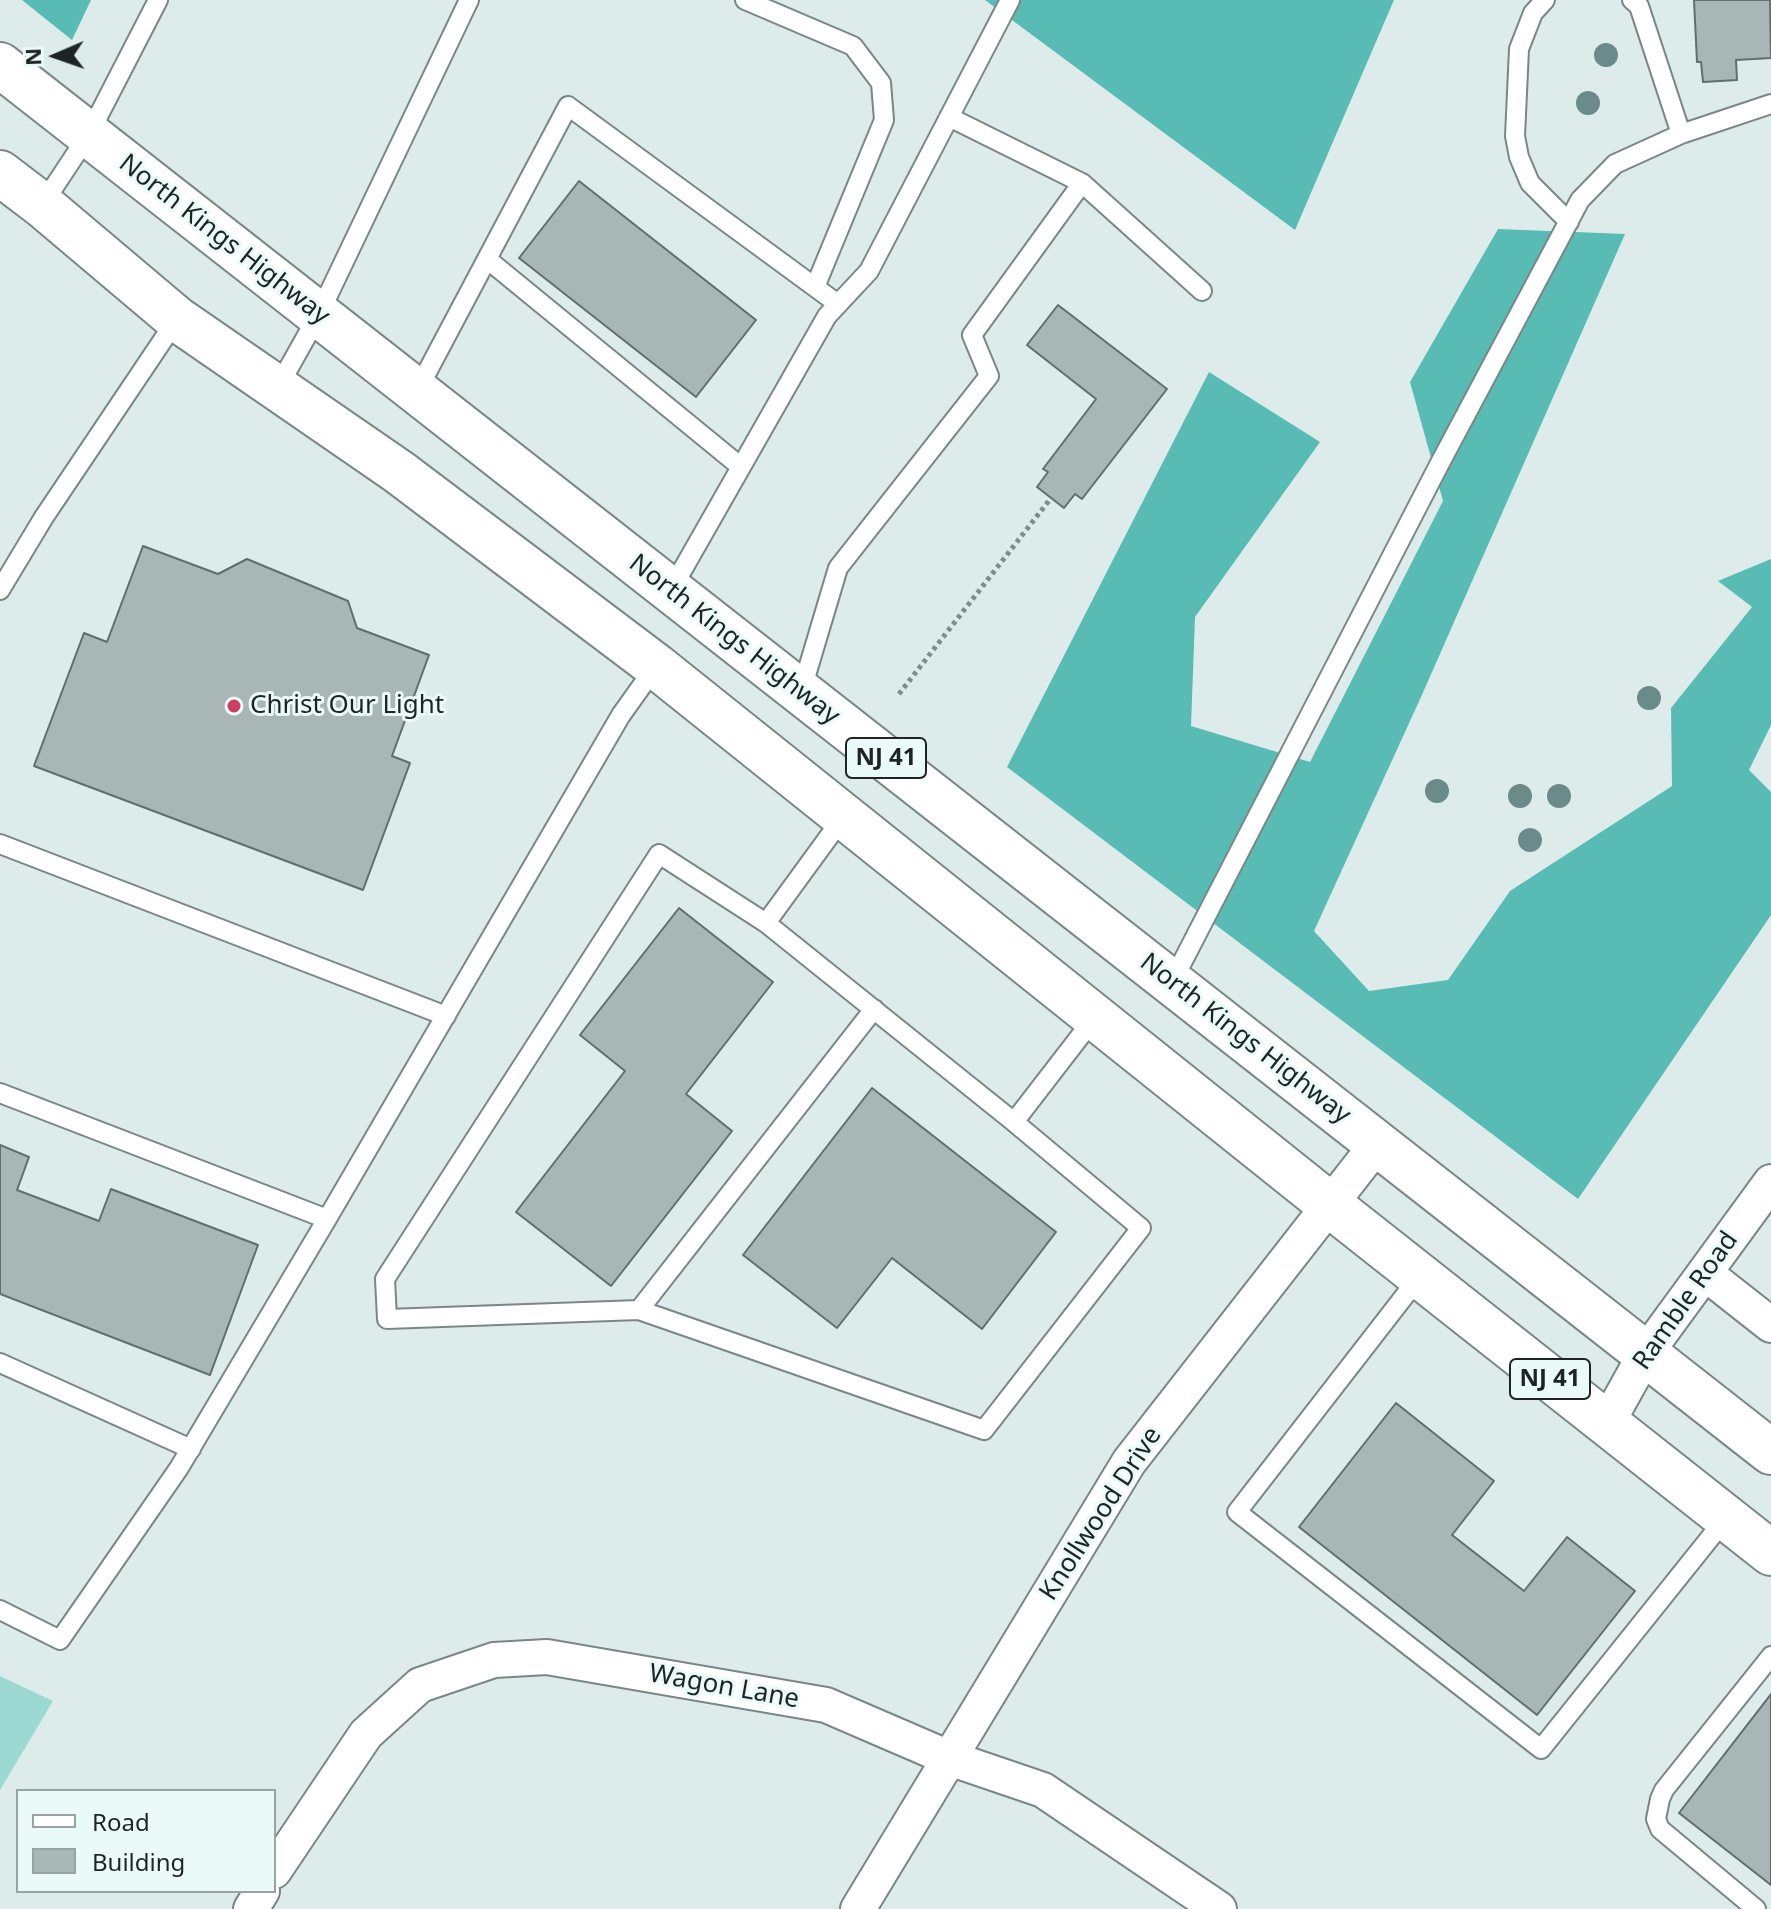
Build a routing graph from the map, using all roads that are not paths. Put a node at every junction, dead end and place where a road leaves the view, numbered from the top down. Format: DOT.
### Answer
graph roads {
  1 [pos="158,0"];
  2 [pos="469,0"];
  3 [pos="745,0"];
  4 [pos="1010,0"];
  5 [pos="1545,0"];
  6 [pos="1632,0"];
  7 [pos="0,65"];
  8 [pos="1771,104"];
  9 [pos="949,117"];
  10 [pos="89,134"];
  11 [pos="1681,134"];
  12 [pos="0,173"];
  13 [pos="1082,183"];
  14 [pos="42,205"];
  15 [pos="1569,222"];
  16 [pos="487,259"];
  17 [pos="815,287"];
  18 [pos="1202,291"];
  19 [pos="838,304"];
  20 [pos="319,314"];
  21 [pos="177,319"];
  22 [pos="278,387"];
  23 [pos="417,391"];
  24 [pos="741,467"];
  25 [pos="0,590"];
  26 [pos="671,590"];
  27 [pos="656,666"];
  28 [pos="801,692"];
  29 [pos="844,816"];
  30 [pos="0,844"];
  31 [pos="766,923"];
  32 [pos="1172,982"];
  33 [pos="874,1009"];
  34 [pos="446,1016"];
  35 [pos="1095,1017"];
  36 [pos="0,1093"];
  37 [pos="1014,1122"];
  38 [pos="1378,1143"];
  39 [pos="1771,1182"];
  40 [pos="1330,1205"];
  41 [pos="327,1219"];
  42 [pos="1705,1273"];
  43 [pos="1420,1276"];
  44 [pos="639,1310"];
  45 [pos="1771,1325"];
  46 [pos="1646,1353"];
  47 [pos="0,1363"];
  48 [pos="1607,1423"];
  49 [pos="191,1449"];
  50 [pos="1771,1452"];
  51 [pos="1726,1518"];
  52 [pos="1771,1553"];
  53 [pos="0,1610"];
  54 [pos="1771,1656"];
  55 [pos="949,1758"];
  56 [pos="276,1868"];
  57 [pos="858,1909"];
  58 [pos="1219,1909"];
  59 [pos="1756,1909"];
  1 -- 10 [label="lane"];
  2 -- 20 [label="lane"];
  3 -- 17 [label="lane"];
  4 -- 9 [label="lane"];
  5 -- 15 [label="lane"];
  6 -- 11 [label="lane"];
  7 -- 10 [label="main road, North Kings Highway / NJ 41"];
  8 -- 11 [label="lane"];
  9 -- 13 [label="lane"];
  9 -- 19 [label="lane"];
  10 -- 14 [label="lane"];
  10 -- 20 [label="main road, North Kings Highway / NJ 41"];
  11 -- 15 [label="lane"];
  12 -- 14 [label="main road, NJ 41"];
  13 -- 18 [label="lane"];
  13 -- 28 [label="lane"];
  14 -- 21 [label="main road, NJ 41"];
  15 -- 32 [label="lane"];
  16 -- 17 [label="lane"];
  16 -- 23 [label="lane"];
  16 -- 24 [label="lane"];
  17 -- 19 [label="lane"];
  19 -- 24 [label="lane"];
  20 -- 22 [label="lane"];
  20 -- 23 [label="main road, North Kings Highway / NJ 41"];
  21 -- 22 [label="main road, NJ 41"];
  21 -- 25 [label="lane"];
  22 -- 27 [label="main road, NJ 41"];
  23 -- 26 [label="main road, North Kings Highway / NJ 41"];
  24 -- 26 [label="lane"];
  26 -- 28 [label="main road, North Kings Highway / NJ 41"];
  27 -- 29 [label="main road, NJ 41"];
  27 -- 34 [label="lane"];
  28 -- 32 [label="main road, North Kings Highway / NJ 41"];
  29 -- 31 [label="lane"];
  29 -- 35 [label="main road, NJ 41"];
  30 -- 34 [label="lane"];
  31 -- 33 [label="lane"];
  31 -- 44 [label="lane"];
  32 -- 38 [label="main road, North Kings Highway / NJ 41"];
  33 -- 37 [label="lane"];
  33 -- 44 [label="lane"];
  34 -- 41 [label="lane"];
  35 -- 37 [label="lane"];
  35 -- 40 [label="main road, NJ 41"];
  36 -- 41 [label="lane"];
  37 -- 44 [label="lane"];
  38 -- 40 [label="street, Knollwood Drive"];
  38 -- 46 [label="main road, North Kings Highway / NJ 41"];
  39 -- 42 [label="street, Ramble Road"];
  40 -- 43 [label="main road, NJ 41"];
  40 -- 55 [label="street, Knollwood Drive"];
  41 -- 49 [label="lane"];
  42 -- 45 [label="street"];
  42 -- 46 [label="street, Ramble Road"];
  43 -- 48 [label="main road, NJ 41"];
  43 -- 51 [label="lane"];
  46 -- 48 [label="street, Ramble Road"];
  46 -- 50 [label="main road, North Kings Highway / NJ 41"];
  47 -- 49 [label="lane"];
  48 -- 51 [label="main road, NJ 41"];
  49 -- 53 [label="lane"];
  51 -- 52 [label="main road, NJ 41"];
  54 -- 59 [label="lane"];
  55 -- 56 [label="street, Wagon Lane"];
  55 -- 57 [label="street, Knollwood Drive"];
  55 -- 58 [label="street, Wagon Lane"];
}
